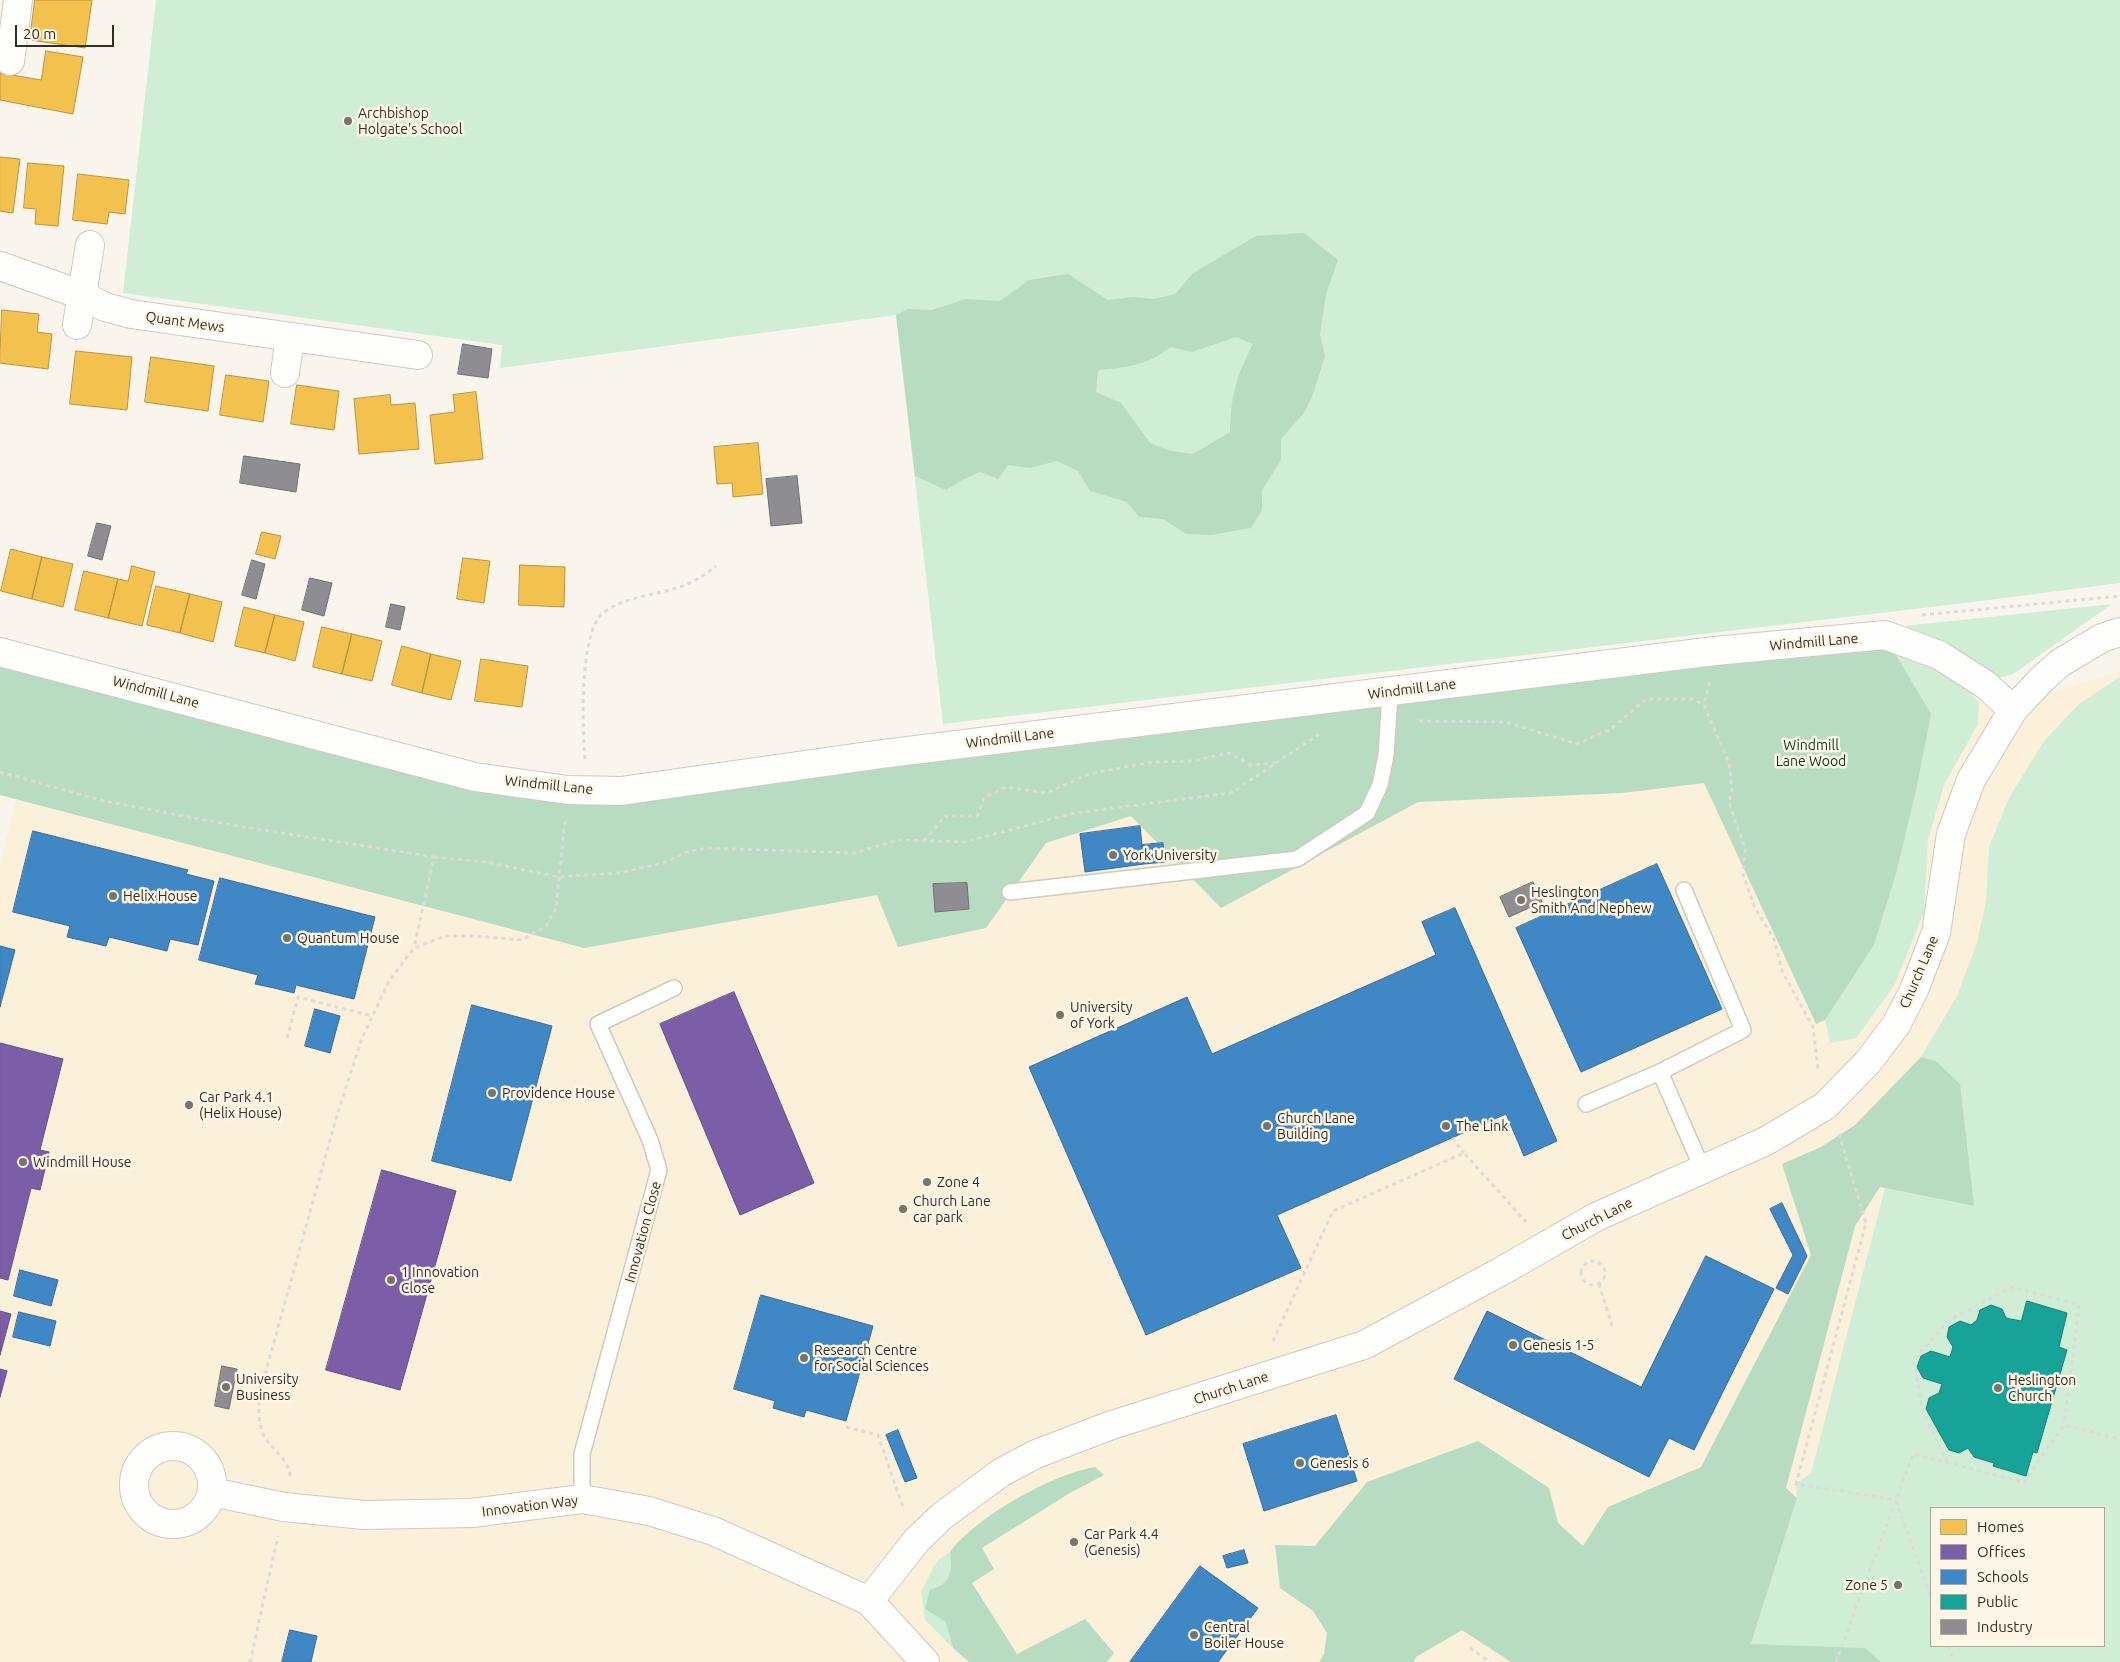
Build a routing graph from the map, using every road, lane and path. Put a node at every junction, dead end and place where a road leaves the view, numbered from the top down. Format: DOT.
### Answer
graph roads {
  1 [pos="18,0"];
  2 [pos="10,61"];
  3 [pos="90,245"];
  4 [pos="0,266"];
  5 [pos="82,295"];
  6 [pos="78,326"];
  7 [pos="290,337"];
  8 [pos="418,355"];
  9 [pos="284,373"];
  10 [pos="716,566"];
  11 [pos="2120,596"];
  12 [pos="1914,616"];
  13 [pos="2120,632"];
  14 [pos="1715,651"];
  15 [pos="0,652"];
  16 [pos="1383,692"];
  17 [pos="1704,704"];
  18 [pos="2013,710"];
  19 [pos="1387,721"];
  20 [pos="1329,728"];
  21 [pos="1278,763"];
  22 [pos="0,772"];
  23 [pos="578,790"];
  24 [pos="924,841"];
  25 [pos="434,856"];
  26 [pos="558,877"];
  27 [pos="1684,890"];
  28 [pos="1010,892"];
  29 [pos="414,948"];
  30 [pos="674,988"];
  31 [pos="372,1016"];
  32 [pos="287,1038"];
  33 [pos="1660,1072"];
  34 [pos="1586,1104"];
  35 [pos="1824,1106"];
  36 [pos="1452,1138"];
  37 [pos="1464,1153"];
  38 [pos="1702,1168"];
  39 [pos="1547,1245"];
  40 [pos="1599,1284"];
  41 [pos="1613,1328"];
  42 [pos="1255,1381"];
  43 [pos="2064,1425"];
  44 [pos="846,1427"];
  45 [pos="2120,1440"];
  46 [pos="1948,1462"];
  47 [pos="212,1492"];
  48 [pos="582,1499"];
  49 [pos="1896,1500"];
  50 [pos="284,1507"];
  51 [pos="916,1541"];
  52 [pos="1930,1595"];
  53 [pos="869,1601"];
  54 [pos="1948,1647"];
  55 [pos="1470,1648"];
  56 [pos="250,1662"];
  57 [pos="925,1662"];
  58 [pos="1490,1662"];
  59 [pos="1836,1662"];
  60 [pos="1954,1662"];
  1 -- 2 [label="street"];
  3 -- 5 [label="street"];
  4 -- 5 [label="street, Quant Mews"];
  5 -- 6 [label="street"];
  5 -- 7 [label="street, Quant Mews"];
  7 -- 8 [label="street, Quant Mews"];
  7 -- 9 [label="street"];
  10 -- 23 [label="path"];
  11 -- 12 [label="path"];
  13 -- 18 [label="street, Church Lane"];
  14 -- 16 [label="street, Windmill Lane"];
  14 -- 17 [label="path"];
  14 -- 18 [label="street, Windmill Lane"];
  15 -- 23 [label="street, Windmill Lane"];
  16 -- 19 [label="lane"];
  16 -- 23 [label="street, Windmill Lane"];
  17 -- 19 [label="path"];
  17 -- 35 [label="path"];
  18 -- 35 [label="street, Church Lane"];
  19 -- 28 [label="lane"];
  20 -- 21 [label="path"];
  21 -- 24 [label="path"];
  21 -- 24 [label="path"];
  22 -- 25 [label="path"];
  23 -- 26 [label="path"];
  24 -- 26 [label="path"];
  25 -- 26 [label="path"];
  25 -- 29 [label="path"];
  26 -- 29 [label="path"];
  27 -- 33 [label="lane"];
  29 -- 31 [label="path"];
  30 -- 48 [label="lane, Innovation Close"];
  31 -- 32 [label="path"];
  31 -- 50 [label="path"];
  33 -- 34 [label="lane"];
  33 -- 38 [label="lane"];
  35 -- 38 [label="street, Church Lane"];
  35 -- 49 [label="path"];
  36 -- 37 [label="path"];
  37 -- 39 [label="path"];
  37 -- 42 [label="path"];
  38 -- 39 [label="street, Church Lane"];
  39 -- 42 [label="street, Church Lane"];
  40 -- 40 [label="path"];
  40 -- 41 [label="path"];
  42 -- 51 [label="street, Church Lane"];
  43 -- 45 [label="path"];
  43 -- 46 [label="path"];
  43 -- 46 [label="path"];
  44 -- 51 [label="path"];
  46 -- 49 [label="path"];
  47 -- 50 [label="street, Innovation Way"];
  48 -- 50 [label="street, Innovation Way"];
  48 -- 53 [label="street, Innovation Way"];
  49 -- 52 [label="path"];
  49 -- 59 [label="path"];
  50 -- 56 [label="path"];
  51 -- 53 [label="street, Church Lane"];
  53 -- 57 [label="street, Innovation Way"];
  54 -- 60 [label="path"];
  55 -- 58 [label="path"];
}
